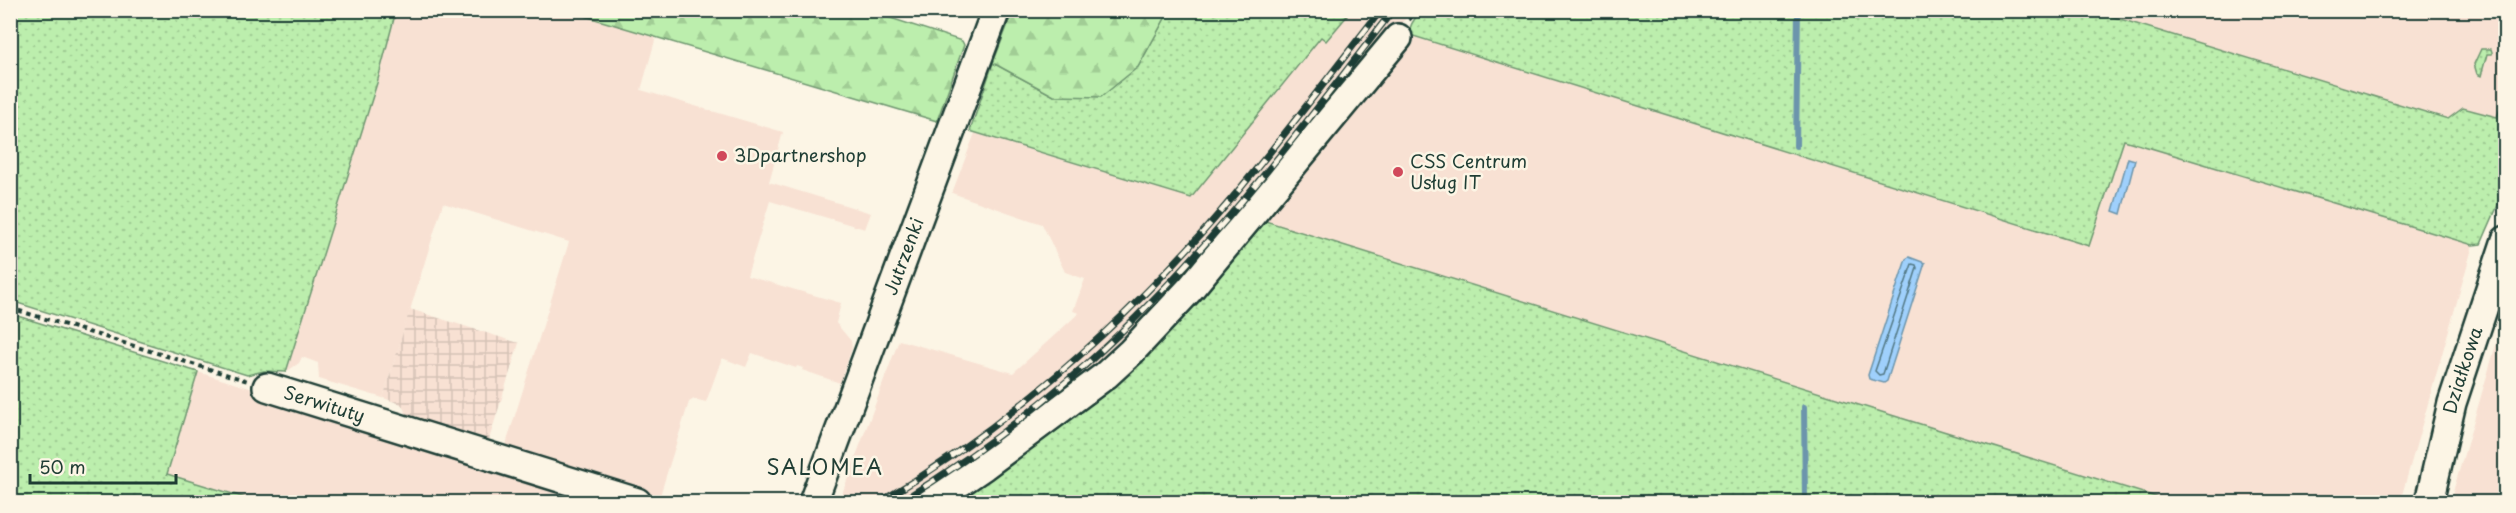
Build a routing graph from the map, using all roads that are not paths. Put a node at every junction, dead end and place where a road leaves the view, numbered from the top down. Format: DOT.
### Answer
graph roads {
  1 [pos="996,10"];
  2 [pos="1398,38"];
  3 [pos="2505,240"];
  4 [pos="267,387"];
  5 [pos="637,502"];
  6 [pos="813,502"];
  7 [pos="931,502"];
  8 [pos="2429,502"];
  1 -- 6 [label="street, Jutrzenki"];
  2 -- 7 [label="street"];
  3 -- 8 [label="street, Działkowa"];
  4 -- 5 [label="street, Serwituty"];
}
